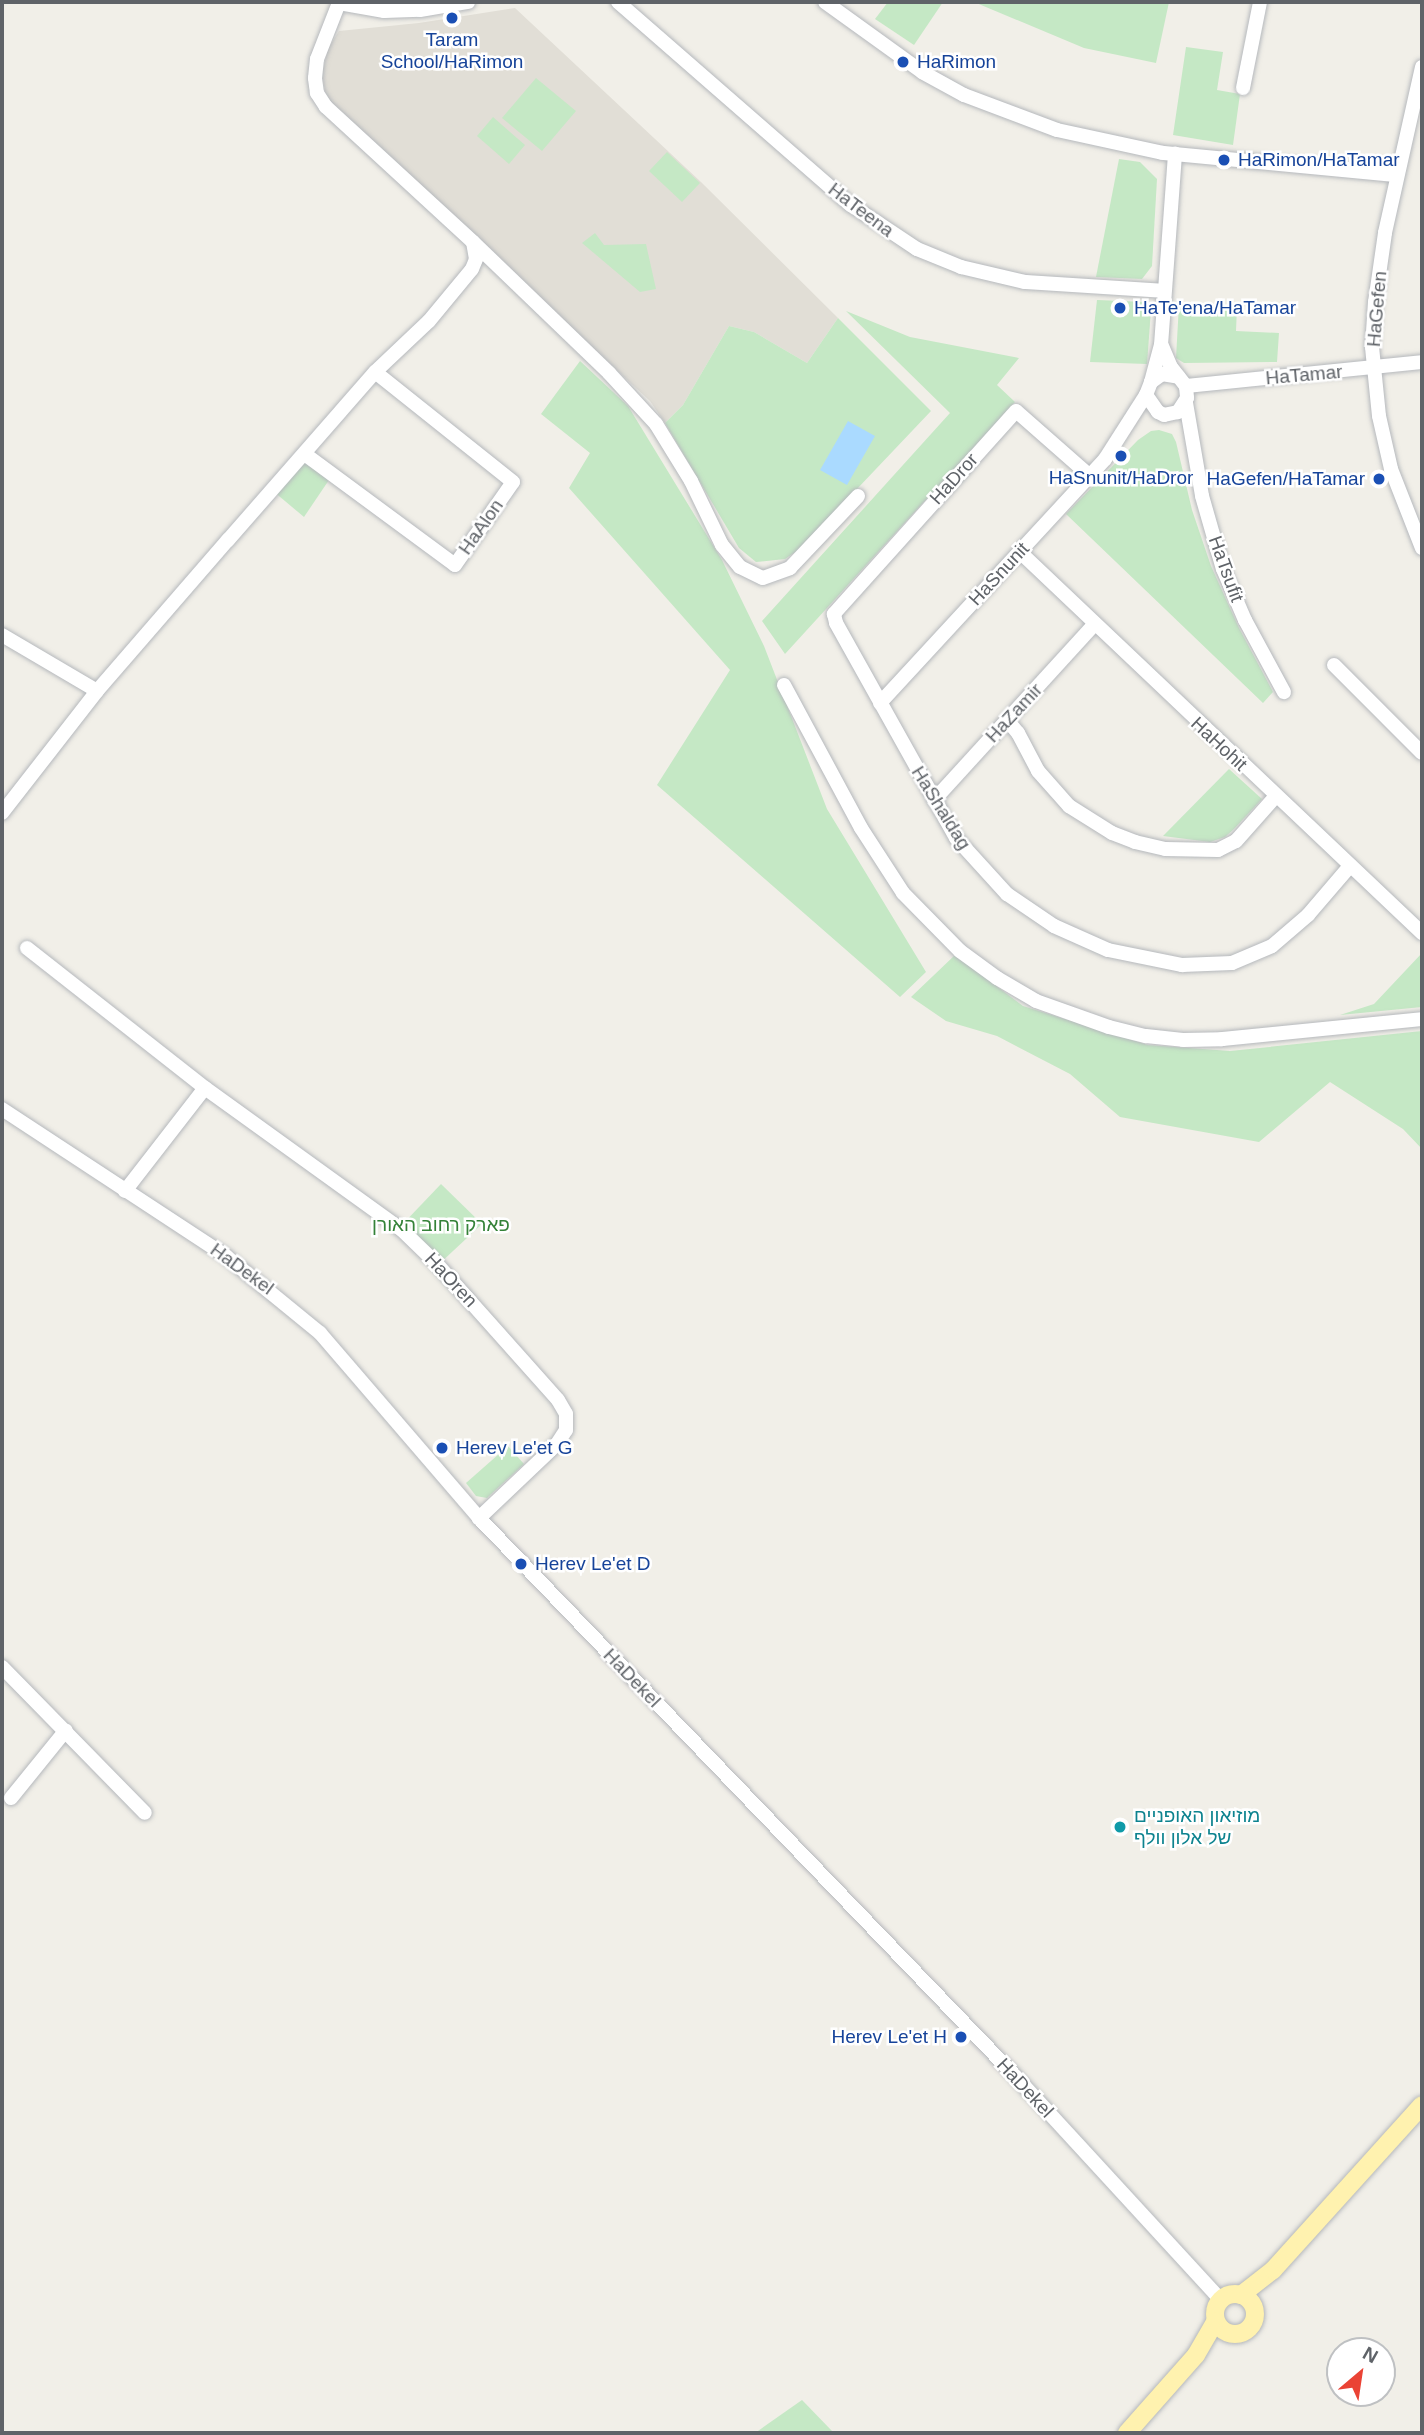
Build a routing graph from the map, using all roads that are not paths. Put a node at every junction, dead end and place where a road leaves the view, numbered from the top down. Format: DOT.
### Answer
graph roads {
  1 [pos="468,2"];
  2 [pos="618,2"];
  3 [pos="825,2"];
  4 [pos="1261,2"];
  5 [pos="340,3"];
  6 [pos="1422,67"];
  7 [pos="1243,88"];
  8 [pos="1175,154"];
  9 [pos="1396,175"];
  10 [pos="472,243"];
  11 [pos="1163,291"];
  12 [pos="1161,345"];
  13 [pos="1422,362"];
  14 [pos="1374,368"];
  15 [pos="376,372"];
  16 [pos="1183,382"];
  17 [pos="1149,388"];
  18 [pos="1186,403"];
  19 [pos="1167,414"];
  20 [pos="1189,438"];
  21 [pos="1118,444"];
  22 [pos="306,454"];
  23 [pos="1090,476"];
  24 [pos="858,496"];
  25 [pos="1422,548"];
  26 [pos="1020,552"];
  27 [pos="836,623"];
  28 [pos="1094,625"];
  29 [pos="2,635"];
  30 [pos="1334,665"];
  31 [pos="784,685"];
  32 [pos="97,691"];
  33 [pos="1284,692"];
  34 [pos="880,703"];
  35 [pos="1007,720"];
  36 [pos="1422,753"];
  37 [pos="7,797"];
  38 [pos="1275,797"];
  39 [pos="934,800"];
  40 [pos="2,813"];
  41 [pos="1350,866"];
  42 [pos="1422,933"];
  43 [pos="27,948"];
  44 [pos="1422,1019"];
  45 [pos="205,1088"];
  46 [pos="2,1108"];
  47 [pos="125,1191"];
  48 [pos="479,1518"];
  49 [pos="2,1667"];
  50 [pos="66,1730"];
  51 [pos="11,1798"];
  52 [pos="145,1813"];
  53 [pos="1422,2105"];
  54 [pos="1221,2300"];
  55 [pos="1247,2301"];
  56 [pos="1222,2327"];
  57 [pos="1127,2433"];
  1 -- 5 [label="street"];
  2 -- 11 [label="street, HaTeena"];
  3 -- 8 [label="street"];
  4 -- 7 [label="street"];
  5 -- 10 [label="street"];
  6 -- 9 [label="street, HaGefen"];
  8 -- 9 [label="street"];
  8 -- 11 [label="street"];
  9 -- 14 [label="street, HaGefen"];
  10 -- 15 [label="street"];
  10 -- 24 [label="street"];
  11 -- 12 [label="street"];
  12 -- 16 [label="street"];
  12 -- 17 [label="street"];
  13 -- 14 [label="street, HaTamar"];
  14 -- 16 [label="street, HaTamar"];
  14 -- 25 [label="street, HaGefen"];
  15 -- 22 [label="street"];
  15 -- 22 [label="street, HaAlon"];
  16 -- 17 [label="street"];
  16 -- 18 [label="street"];
  17 -- 19 [label="street"];
  17 -- 21 [label="street, HaSnunit"];
  18 -- 19 [label="street"];
  18 -- 20 [label="street, HaTsufit"];
  19 -- 20 [label="street, HaTsufit"];
  19 -- 21 [label="street, HaSnunit"];
  20 -- 33 [label="street, HaTsufit"];
  21 -- 23 [label="street, HaSnunit"];
  22 -- 32 [label="street"];
  23 -- 26 [label="street, HaSnunit"];
  23 -- 27 [label="street, HaDror"];
  26 -- 28 [label="street, HaHohit"];
  26 -- 34 [label="street, HaSnunit"];
  27 -- 34 [label="street, HaShaldag"];
  28 -- 35 [label="street, HaZamir"];
  28 -- 38 [label="street, HaHohit"];
  29 -- 32 [label="street"];
  30 -- 36 [label="street"];
  31 -- 44 [label="street"];
  32 -- 37 [label="street"];
  34 -- 39 [label="street, HaShaldag"];
  35 -- 38 [label="street"];
  35 -- 39 [label="street, HaZamir"];
  37 -- 40 [label="street"];
  38 -- 41 [label="street, HaHohit"];
  39 -- 41 [label="street, HaShaldag"];
  41 -- 42 [label="street, HaHohit"];
  43 -- 45 [label="street, HaOren"];
  45 -- 47 [label="street"];
  45 -- 48 [label="street, HaOren"];
  46 -- 47 [label="street, HaDekel"];
  47 -- 48 [label="street, HaDekel"];
  48 -- 54 [label="street, HaDekel"];
  49 -- 50 [label="street"];
  50 -- 51 [label="street"];
  50 -- 52 [label="street"];
  53 -- 55 [label="main road"];
  54 -- 55 [label="main road"];
  54 -- 56 [label="main road"];
  55 -- 56 [label="main road"];
  56 -- 57 [label="main road"];
}
